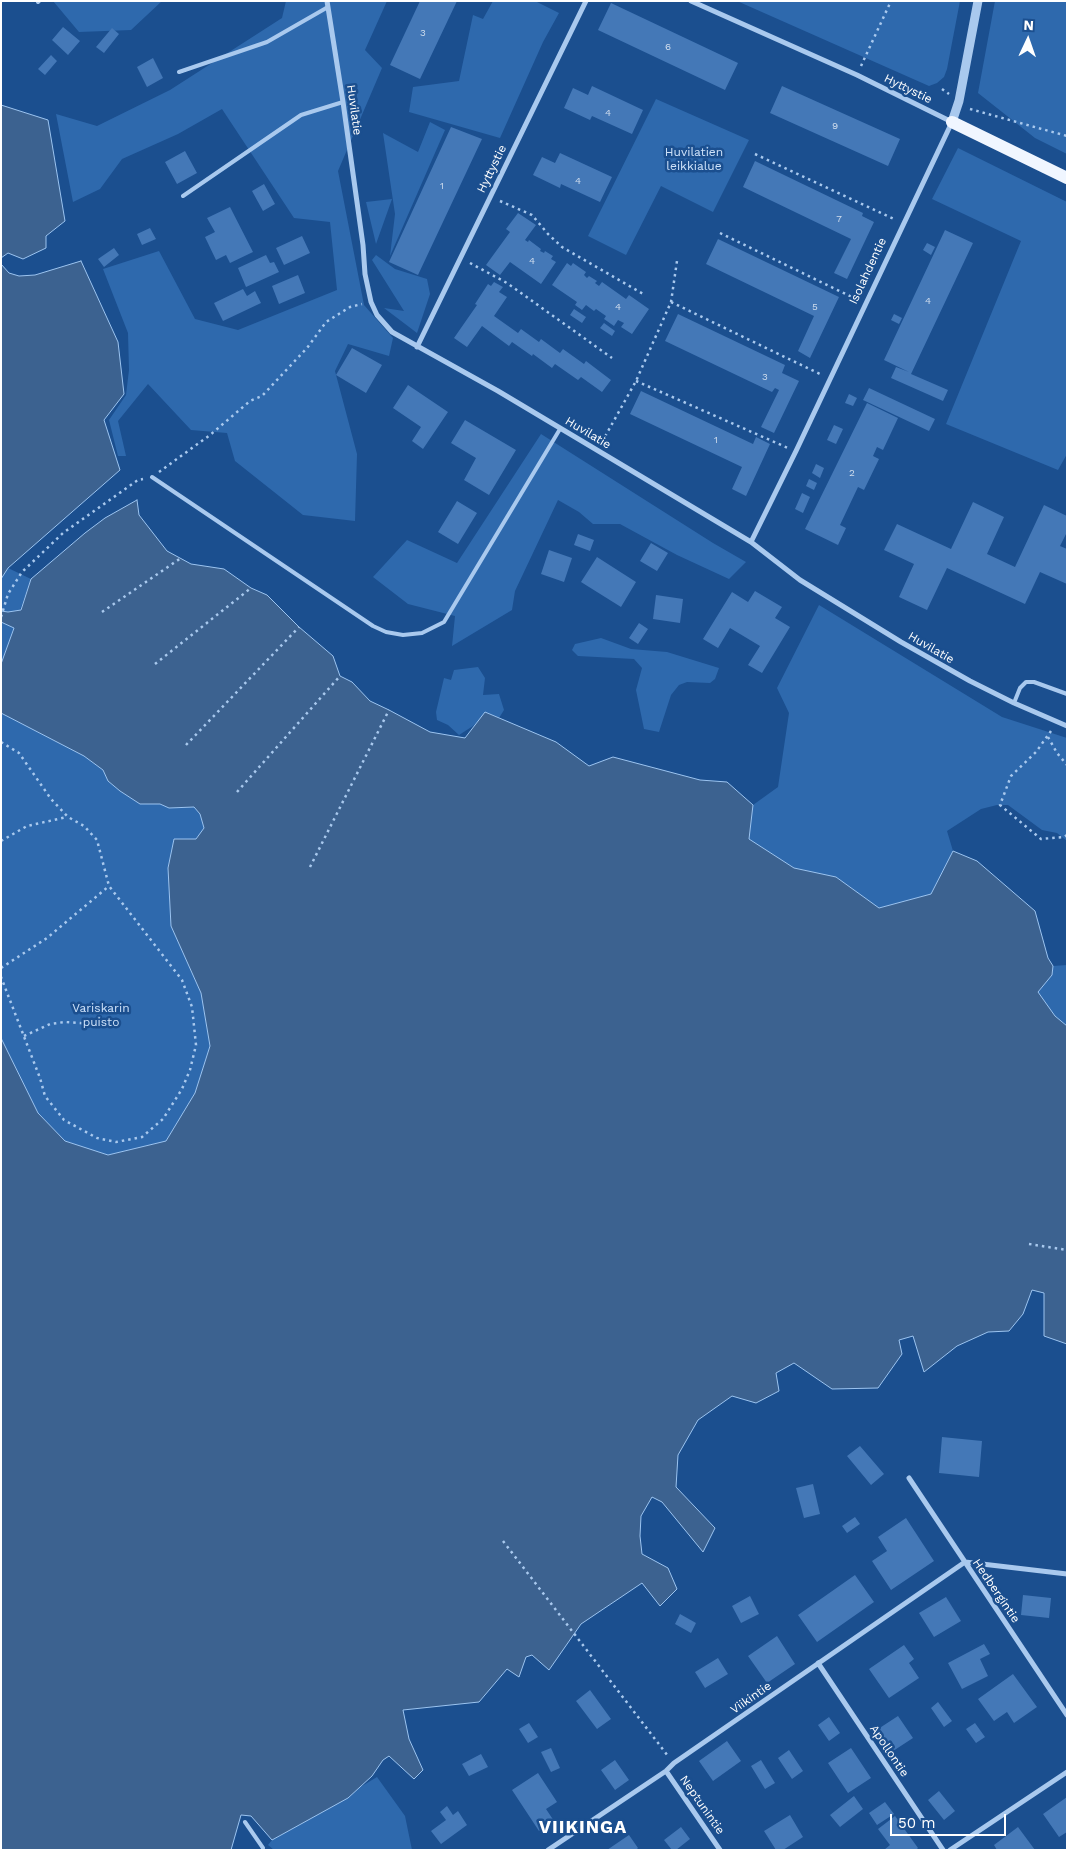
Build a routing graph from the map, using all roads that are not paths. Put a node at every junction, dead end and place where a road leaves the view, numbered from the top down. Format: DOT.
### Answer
graph roads {
  1 [pos="586,1"];
  2 [pos="692,1"];
  3 [pos="978,1"];
  4 [pos="327,4"];
  5 [pos="179,72"];
  6 [pos="343,102"];
  7 [pos="952,122"];
  8 [pos="1067,178"];
  9 [pos="183,196"];
  10 [pos="416,347"];
  11 [pos="560,429"];
  12 [pos="152,477"];
  13 [pos="751,542"];
  14 [pos="1067,694"];
  15 [pos="1014,703"];
  16 [pos="1067,726"];
  17 [pos="909,1478"];
  18 [pos="964,1562"];
  19 [pos="1067,1574"];
  20 [pos="818,1663"];
  21 [pos="1067,1716"];
  22 [pos="666,1771"];
  23 [pos="1067,1772"];
  24 [pos="245,1822"];
  25 [pos="264,1848"];
  26 [pos="548,1850"];
  27 [pos="720,1850"];
  28 [pos="943,1850"];
  29 [pos="950,1850"];
  1 -- 10 [label="street, Hyttystie"];
  2 -- 7 [label="street, Hyttystie"];
  3 -- 7 [label="street, Isolahdentie"];
  4 -- 5 [label="lane"];
  4 -- 6 [label="street, Huvilatie"];
  6 -- 9 [label="lane"];
  6 -- 10 [label="street, Huvilatie"];
  7 -- 8 [label="main road"];
  7 -- 13 [label="street, Isolahdentie"];
  10 -- 11 [label="street, Huvilatie"];
  11 -- 12 [label="lane"];
  11 -- 13 [label="street, Huvilatie"];
  13 -- 15 [label="street, Huvilatie"];
  14 -- 15 [label="lane"];
  15 -- 16 [label="street, Huvilatie"];
  17 -- 18 [label="street, Hedbergintie"];
  18 -- 19 [label="street"];
  18 -- 20 [label="street, Viikintie"];
  18 -- 21 [label="street, Hedbergintie"];
  20 -- 22 [label="street, Viikintie"];
  20 -- 28 [label="street, Apollontie"];
  22 -- 26 [label="street, Viikintie"];
  22 -- 27 [label="street, Neptunintie"];
  23 -- 29 [label="street"];
  24 -- 25 [label="lane"];
}
